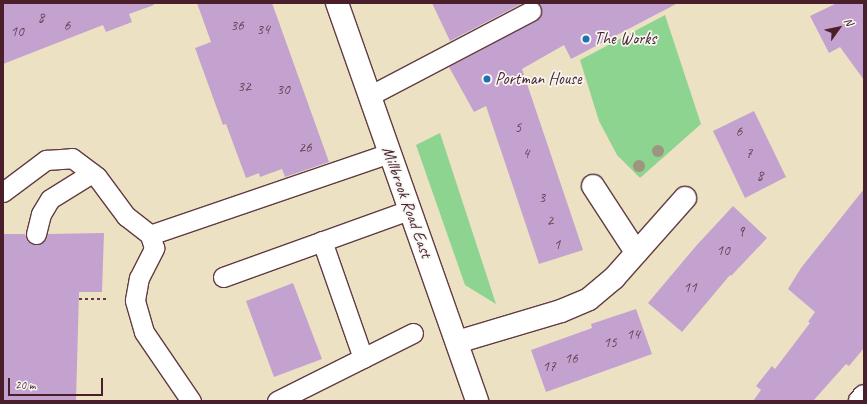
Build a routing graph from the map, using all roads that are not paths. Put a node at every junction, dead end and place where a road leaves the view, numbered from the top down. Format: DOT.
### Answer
graph roads {
  1 [pos="337,3"];
  2 [pos="530,11"];
  3 [pos="369,96"];
  4 [pos="389,153"];
  5 [pos="92,173"];
  6 [pos="593,186"];
  7 [pos="3,192"];
  8 [pos="685,198"];
  9 [pos="409,210"];
  10 [pos="36,234"];
  11 [pos="150,235"];
  12 [pos="322,241"];
  13 [pos="636,252"];
  14 [pos="223,277"];
  15 [pos="413,333"];
  16 [pos="457,342"];
  17 [pos="363,358"];
  18 [pos="864,396"];
  19 [pos="191,401"];
  20 [pos="277,401"];
  21 [pos="477,401"];
  22 [pos="860,401"];
  1 -- 3 [label="street, Millbrook Road East"];
  2 -- 3 [label="lane"];
  3 -- 4 [label="street, Millbrook Road East"];
  4 -- 9 [label="street, Millbrook Road East"];
  4 -- 11 [label="lane"];
  5 -- 7 [label="lane"];
  5 -- 10 [label="lane"];
  5 -- 11 [label="lane"];
  6 -- 13 [label="street"];
  8 -- 13 [label="street"];
  9 -- 12 [label="lane"];
  9 -- 16 [label="street, Millbrook Road East"];
  11 -- 19 [label="lane"];
  12 -- 14 [label="lane"];
  12 -- 17 [label="lane"];
  13 -- 16 [label="street"];
  15 -- 17 [label="lane"];
  16 -- 21 [label="street, Millbrook Road East"];
  17 -- 20 [label="lane"];
  18 -- 22 [label="street"];
}
